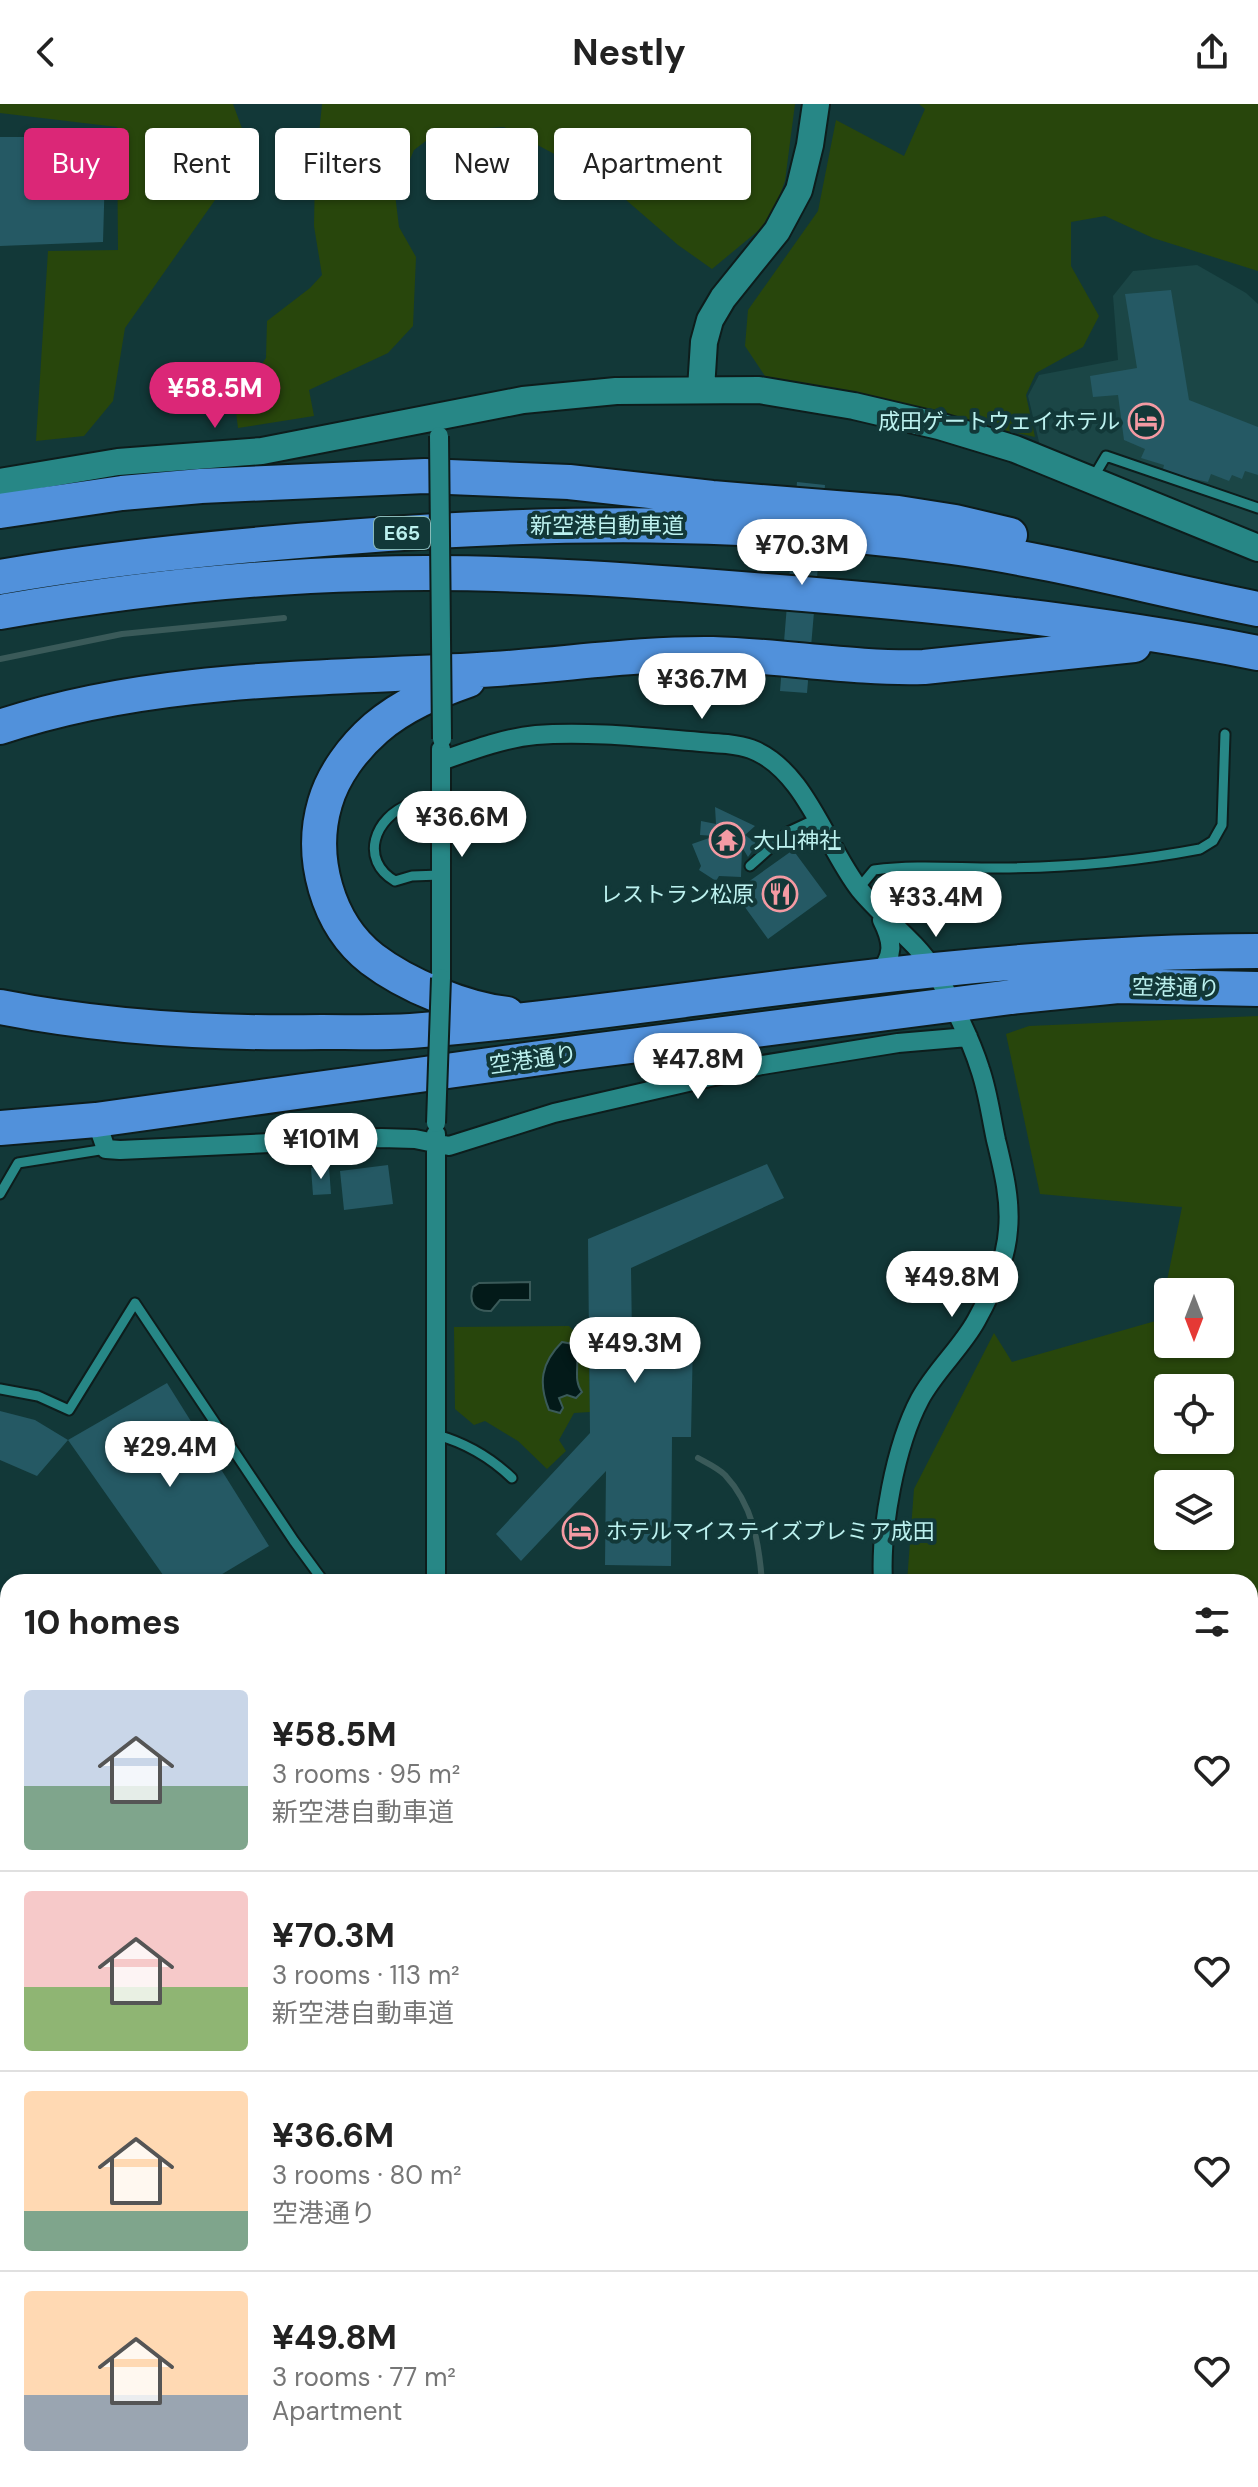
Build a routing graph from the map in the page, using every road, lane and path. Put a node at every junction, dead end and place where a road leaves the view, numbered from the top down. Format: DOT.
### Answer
graph roads {
  1 [pos="816,104"];
  2 [pos="701,389"];
  3 [pos="438,426"];
  4 [pos="1091,481"];
  5 [pos="0,482"];
  6 [pos="122,493"];
  7 [pos="1258,508"];
  8 [pos="0,511"];
  9 [pos="0,525"];
  10 [pos="1258,548"];
  11 [pos="0,577"];
  12 [pos="1187,593"];
  13 [pos="1258,609"];
  14 [pos="0,612"];
  15 [pos="1248,651"];
  16 [pos="526,667"];
  17 [pos="0,727"];
  18 [pos="1225,734"];
  19 [pos="441,761"];
  20 [pos="441,798"];
  21 [pos="816,819"];
  22 [pos="750,866"];
  23 [pos="440,875"];
  24 [pos="859,888"];
  25 [pos="875,907"];
  26 [pos="1258,951"];
  27 [pos="933,970"];
  28 [pos="875,977"];
  29 [pos="1258,989"];
  30 [pos="950,1004"];
  31 [pos="0,1007"];
  32 [pos="543,1019"];
  33 [pos="968,1037"];
  34 [pos="0,1128"];
  35 [pos="101,1134"];
  36 [pos="435,1143"];
  37 [pos="0,1194"];
  38 [pos="0,1389"];
  39 [pos="437,1435"];
  40 [pos="512,1478"];
  41 [pos="318,1574"];
  42 [pos="436,1574"];
  43 [pos="883,1574"];
  1 -- 2 [label="street"];
  2 -- 3 [label="street"];
  2 -- 4 [label="street"];
  3 -- 5 [label="street"];
  3 -- 19 [label="street, bridge"];
  4 -- 7 [label="lane"];
  4 -- 10 [label="street"];
  6 -- 8 [label="highway"];
  6 -- 9 [label="highway"];
  6 -- 12 [label="highway"];
  11 -- 12 [label="highway, 新空港自動車道 / E65"];
  12 -- 13 [label="highway, 新空港自動車道 / E65"];
  14 -- 15 [label="highway, E65"];
  15 -- 16 [label="highway"];
  16 -- 17 [label="highway"];
  16 -- 32 [label="highway"];
  18 -- 24 [label="lane"];
  19 -- 20 [label="street"];
  19 -- 21 [label="street"];
  20 -- 23 [label="street"];
  20 -- 23 [label="lane"];
  21 -- 22 [label="lane"];
  21 -- 24 [label="street"];
  23 -- 36 [label="street, bridge"];
  24 -- 25 [label="street"];
  25 -- 27 [label="street"];
  25 -- 28 [label="street"];
  26 -- 27 [label="highway, 空港通り"];
  27 -- 28 [label="highway, 空港通り"];
  27 -- 30 [label="street"];
  28 -- 32 [label="highway, 空港通り"];
  29 -- 30 [label="highway, 空港通り"];
  30 -- 33 [label="street"];
  30 -- 35 [label="highway, 空港通り"];
  31 -- 32 [label="highway, 空港通り"];
  33 -- 36 [label="street"];
  33 -- 43 [label="street"];
  34 -- 35 [label="highway, 空港通り"];
  35 -- 36 [label="street"];
  35 -- 37 [label="lane"];
  36 -- 39 [label="street"];
  38 -- 41 [label="lane"];
  39 -- 40 [label="lane"];
  39 -- 42 [label="street"];
}
